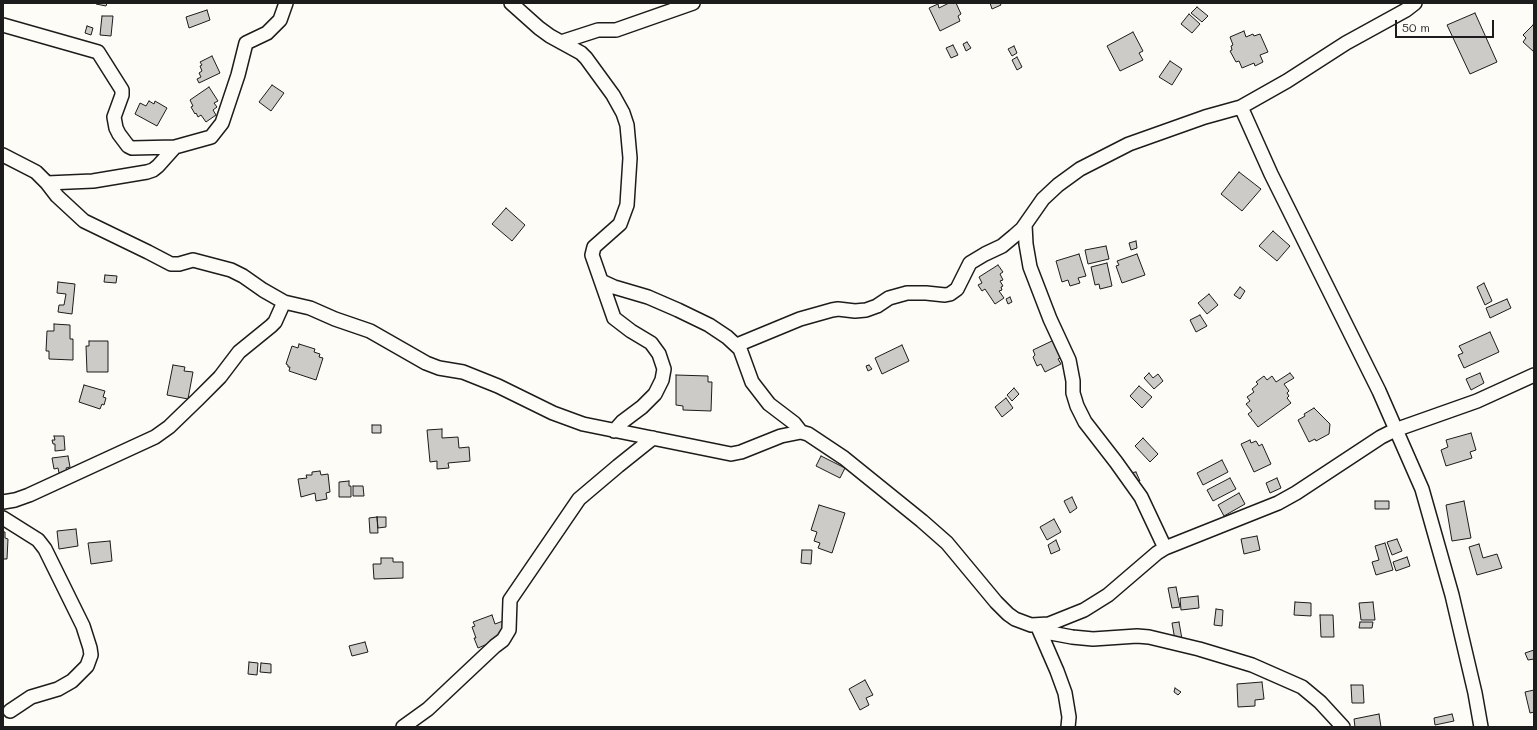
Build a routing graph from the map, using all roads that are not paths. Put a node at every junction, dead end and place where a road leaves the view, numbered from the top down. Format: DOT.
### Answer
graph roads {
  1 [pos="286,3"];
  2 [pos="511,3"];
  3 [pos="693,3"];
  4 [pos="1415,3"];
  5 [pos="3,25"];
  6 [pos="561,42"];
  7 [pos="1241,107"];
  8 [pos="175,146"];
  9 [pos="3,155"];
  10 [pos="47,183"];
  11 [pos="1025,225"];
  12 [pos="601,281"];
  13 [pos="284,302"];
  14 [pos="737,345"];
  15 [pos="1534,375"];
  16 [pos="1395,430"];
  17 [pos="614,431"];
  18 [pos="801,432"];
  19 [pos="653,438"];
  20 [pos="3,502"];
  21 [pos="3,518"];
  22 [pos="1165,548"];
  23 [pos="1038,628"];
  24 [pos="10,711"];
  25 [pos="403,727"];
  26 [pos="1068,727"];
  27 [pos="1343,727"];
  28 [pos="1481,727"];
  1 -- 8 [label="street"];
  2 -- 6 [label="street"];
  3 -- 6 [label="street"];
  4 -- 7 [label="street"];
  5 -- 8 [label="street"];
  6 -- 12 [label="street"];
  7 -- 11 [label="street"];
  7 -- 16 [label="street"];
  8 -- 10 [label="street"];
  9 -- 10 [label="street"];
  10 -- 13 [label="street"];
  11 -- 14 [label="street"];
  11 -- 22 [label="street"];
  12 -- 14 [label="street"];
  12 -- 17 [label="street"];
  13 -- 17 [label="street"];
  13 -- 20 [label="street"];
  14 -- 18 [label="street"];
  15 -- 16 [label="street"];
  16 -- 22 [label="street"];
  16 -- 28 [label="street"];
  17 -- 19 [label="street"];
  18 -- 19 [label="street"];
  18 -- 23 [label="street"];
  19 -- 25 [label="street"];
  21 -- 24 [label="street"];
  22 -- 23 [label="street"];
  23 -- 26 [label="street"];
  23 -- 27 [label="street"];
}
